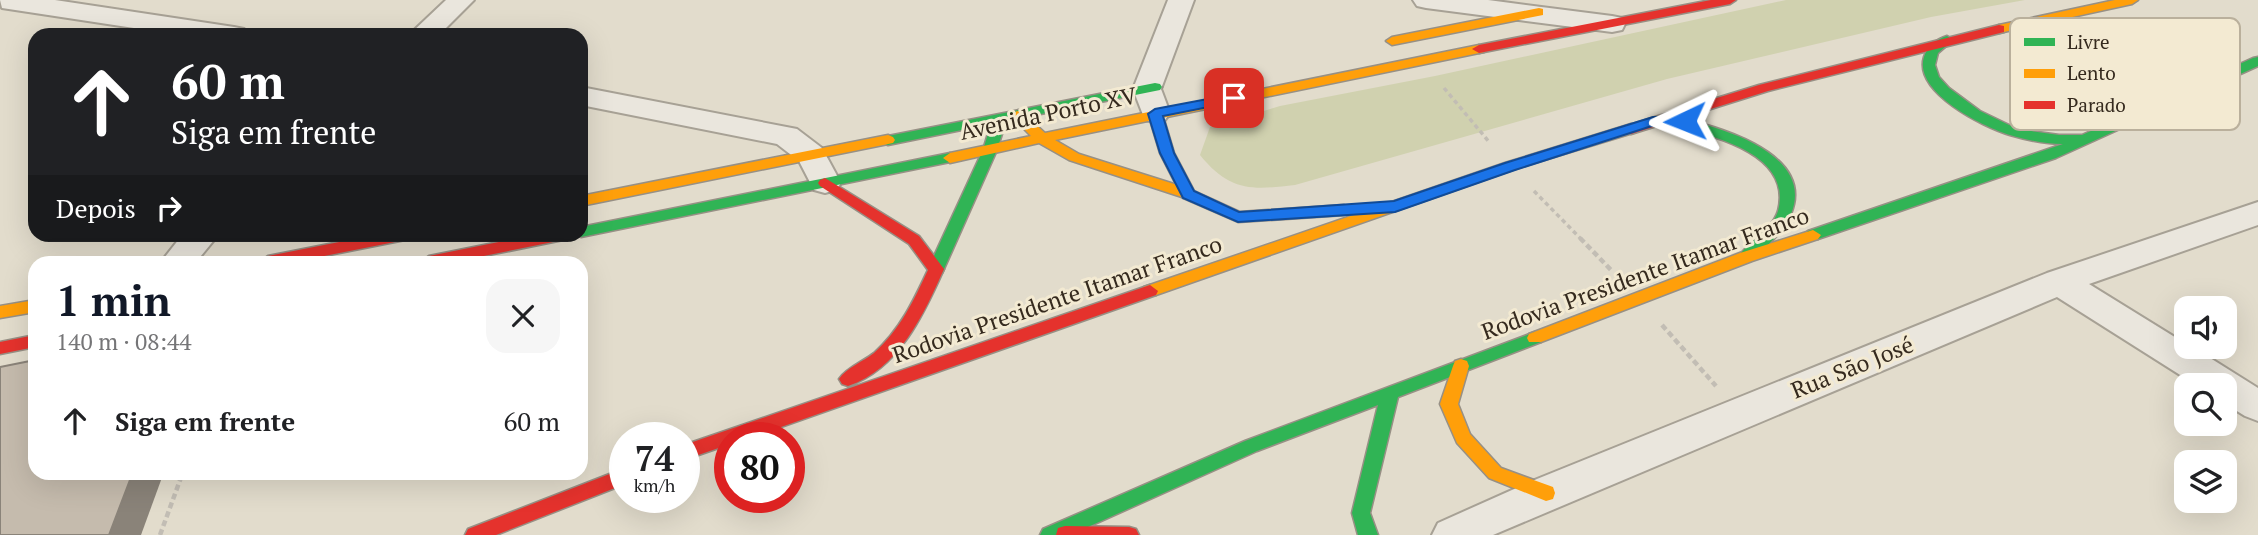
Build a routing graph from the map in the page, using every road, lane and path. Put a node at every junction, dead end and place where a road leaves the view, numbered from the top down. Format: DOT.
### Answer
graph roads {
  1 [pos="2,0"];
  2 [pos="461,0"];
  3 [pos="1181,0"];
  4 [pos="1426,0"];
  5 [pos="1730,0"];
  6 [pos="2132,0"];
  7 [pos="1577,5"];
  8 [pos="1531,13"];
  9 [pos="2049,18"];
  10 [pos="1612,24"];
  11 [pos="2010,26"];
  12 [pos="188,28"];
  13 [pos="431,28"];
  14 [pos="1947,40"];
  15 [pos="1380,43"];
  16 [pos="2258,61"];
  17 [pos="1420,63"];
  18 [pos="2240,69"];
  19 [pos="1159,95"];
  20 [pos="588,97"];
  21 [pos="1017,114"];
  22 [pos="1000,119"];
  23 [pos="1658,120"];
  24 [pos="2010,130"];
  25 [pos="2010,130"];
  26 [pos="2110,130"];
  27 [pos="2095,137"];
  28 [pos="1043,139"];
  29 [pos="990,149"];
  30 [pos="811,155"];
  31 [pos="1510,166"];
  32 [pos="825,183"];
  33 [pos="1188,194"];
  34 [pos="588,200"];
  35 [pos="1395,206"];
  36 [pos="2258,213"];
  37 [pos="588,231"];
  38 [pos="195,242"];
  39 [pos="369,242"];
  40 [pos="528,242"];
  41 [pos="182,256"];
  42 [pos="298,256"];
  43 [pos="459,256"];
  44 [pos="1746,257"];
  45 [pos="936,269"];
  46 [pos="2059,282"];
  47 [pos="1639,298"];
  48 [pos="28,307"];
  49 [pos="0,312"];
  50 [pos="28,342"];
  51 [pos="0,348"];
  52 [pos="1461,366"];
  53 [pos="1390,393"];
  54 [pos="2258,406"];
  55 [pos="1740,413"];
  56 [pos="756,422"];
  57 [pos="766,422"];
  58 [pos="180,480"];
  59 [pos="609,482"];
  60 [pos="1546,493"];
  61 [pos="1051,534"];
  62 [pos="160,535"];
  63 [pos="475,535"];
  64 [pos="1129,535"];
  65 [pos="1368,535"];
  66 [pos="1452,535"];
  1 -- 12 [label="street"];
  2 -- 13 [label="street"];
  3 -- 19 [label="street"];
  4 -- 8 [label="street"];
  5 -- 10 [label="main road, Avenida Porto XV"];
  6 -- 9 [label="main road, Rodovia Presidente Itamar Franco"];
  7 -- 8 [label="main road"];
  8 -- 10 [label="street"];
  8 -- 15 [label="main road"];
  10 -- 17 [label="main road, Avenida Porto XV"];
  11 -- 14 [label="main road, Rodovia Presidente Itamar Franco"];
  14 -- 23 [label="main road, Rodovia Presidente Itamar Franco"];
  14 -- 24 [label="main road"];
  16 -- 18 [label="main road, Rodovia Presidente Itamar Franco"];
  17 -- 19 [label="main road, Avenida Porto XV"];
  17 -- 31 [label="path"];
  19 -- 21 [label="main road, Avenida Porto XV"];
  19 -- 28 [label="main road, Avenida Porto XV"];
  19 -- 33 [label="main road"];
  20 -- 30 [label="street"];
  21 -- 22 [label="main road, Avenida Porto XV"];
  21 -- 28 [label="main road"];
  22 -- 29 [label="main road"];
  22 -- 30 [label="main road, Avenida Porto XV"];
  23 -- 31 [label="main road, Rodovia Presidente Itamar Franco"];
  23 -- 44 [label="main road"];
  25 -- 27 [label="main road"];
  26 -- 27 [label="main road, Rodovia Presidente Itamar Franco"];
  27 -- 44 [label="main road, Rodovia Presidente Itamar Franco"];
  28 -- 29 [label="main road, Avenida Porto XV"];
  28 -- 33 [label="main road"];
  29 -- 32 [label="main road, Avenida Porto XV"];
  29 -- 45 [label="main road"];
  30 -- 32 [label="street"];
  30 -- 34 [label="main road, Avenida Porto XV"];
  31 -- 35 [label="main road, Rodovia Presidente Itamar Franco"];
  31 -- 47 [label="path"];
  32 -- 37 [label="main road, Avenida Porto XV"];
  32 -- 45 [label="main road"];
  33 -- 35 [label="main road"];
  35 -- 57 [label="main road, Rodovia Presidente Itamar Franco"];
  36 -- 46 [label="street, Rua São José"];
  38 -- 41 [label="street"];
  39 -- 42 [label="main road"];
  40 -- 43 [label="main road"];
  44 -- 47 [label="main road, Rodovia Presidente Itamar Franco"];
  45 -- 56 [label="main road"];
  46 -- 54 [label="street"];
  46 -- 55 [label="street, Rua São José"];
  47 -- 52 [label="main road, Rodovia Presidente Itamar Franco"];
  47 -- 55 [label="path"];
  48 -- 49 [label="main road"];
  50 -- 51 [label="main road"];
  52 -- 53 [label="main road, Rodovia Presidente Itamar Franco"];
  52 -- 60 [label="main road"];
  53 -- 61 [label="main road, Rodovia Presidente Itamar Franco"];
  53 -- 65 [label="main road"];
  55 -- 60 [label="street, Rua São José"];
  58 -- 62 [label="path"];
  59 -- 63 [label="main road"];
  60 -- 66 [label="street, Rua São José"];
  61 -- 64 [label="main road"];
}
